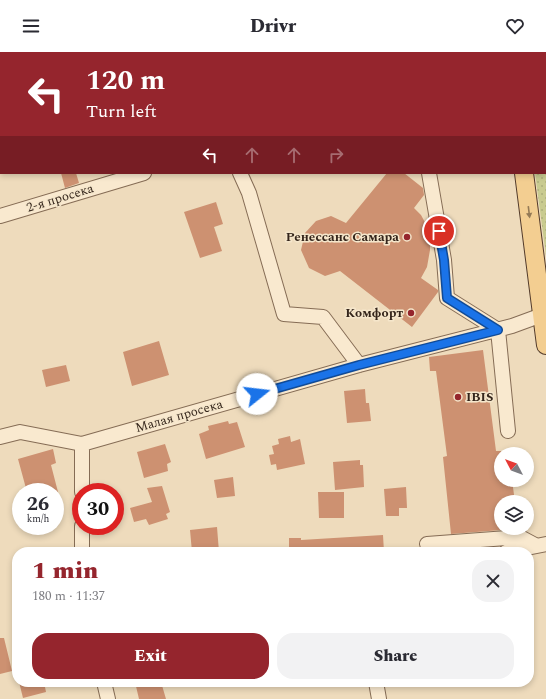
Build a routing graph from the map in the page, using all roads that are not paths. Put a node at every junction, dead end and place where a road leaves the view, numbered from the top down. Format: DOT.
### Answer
graph roads {
  1 [pos="141,174"];
  2 [pos="240,174"];
  3 [pos="429,174"];
  4 [pos="524,174"];
  5 [pos="0,216"];
  6 [pos="542,315"];
  7 [pos="498,330"];
  8 [pos="546,345"];
  9 [pos="359,365"];
  10 [pos="508,431"];
  11 [pos="0,437"];
  12 [pos="82,444"];
  13 [pos="82,483"];
  14 [pos="82,535"];
  15 [pos="427,544"];
  16 [pos="541,545"];
  17 [pos="82,547"];
  18 [pos="105,687"];
  19 [pos="377,687"];
  20 [pos="108,699"];
  21 [pos="379,699"];
  1 -- 5 [label="street, 2-я просека"];
  2 -- 9 [label="street"];
  3 -- 7 [label="street"];
  4 -- 6 [label="main road, one-way"];
  6 -- 7 [label="street, Малая просека"];
  6 -- 8 [label="main road"];
  7 -- 9 [label="street, Малая просека"];
  7 -- 10 [label="street"];
  9 -- 12 [label="street, Малая просека"];
  11 -- 12 [label="street, Малая просека"];
  12 -- 13 [label="street"];
  14 -- 17 [label="street"];
  15 -- 16 [label="street"];
  18 -- 20 [label="street"];
  19 -- 21 [label="street"];
}
